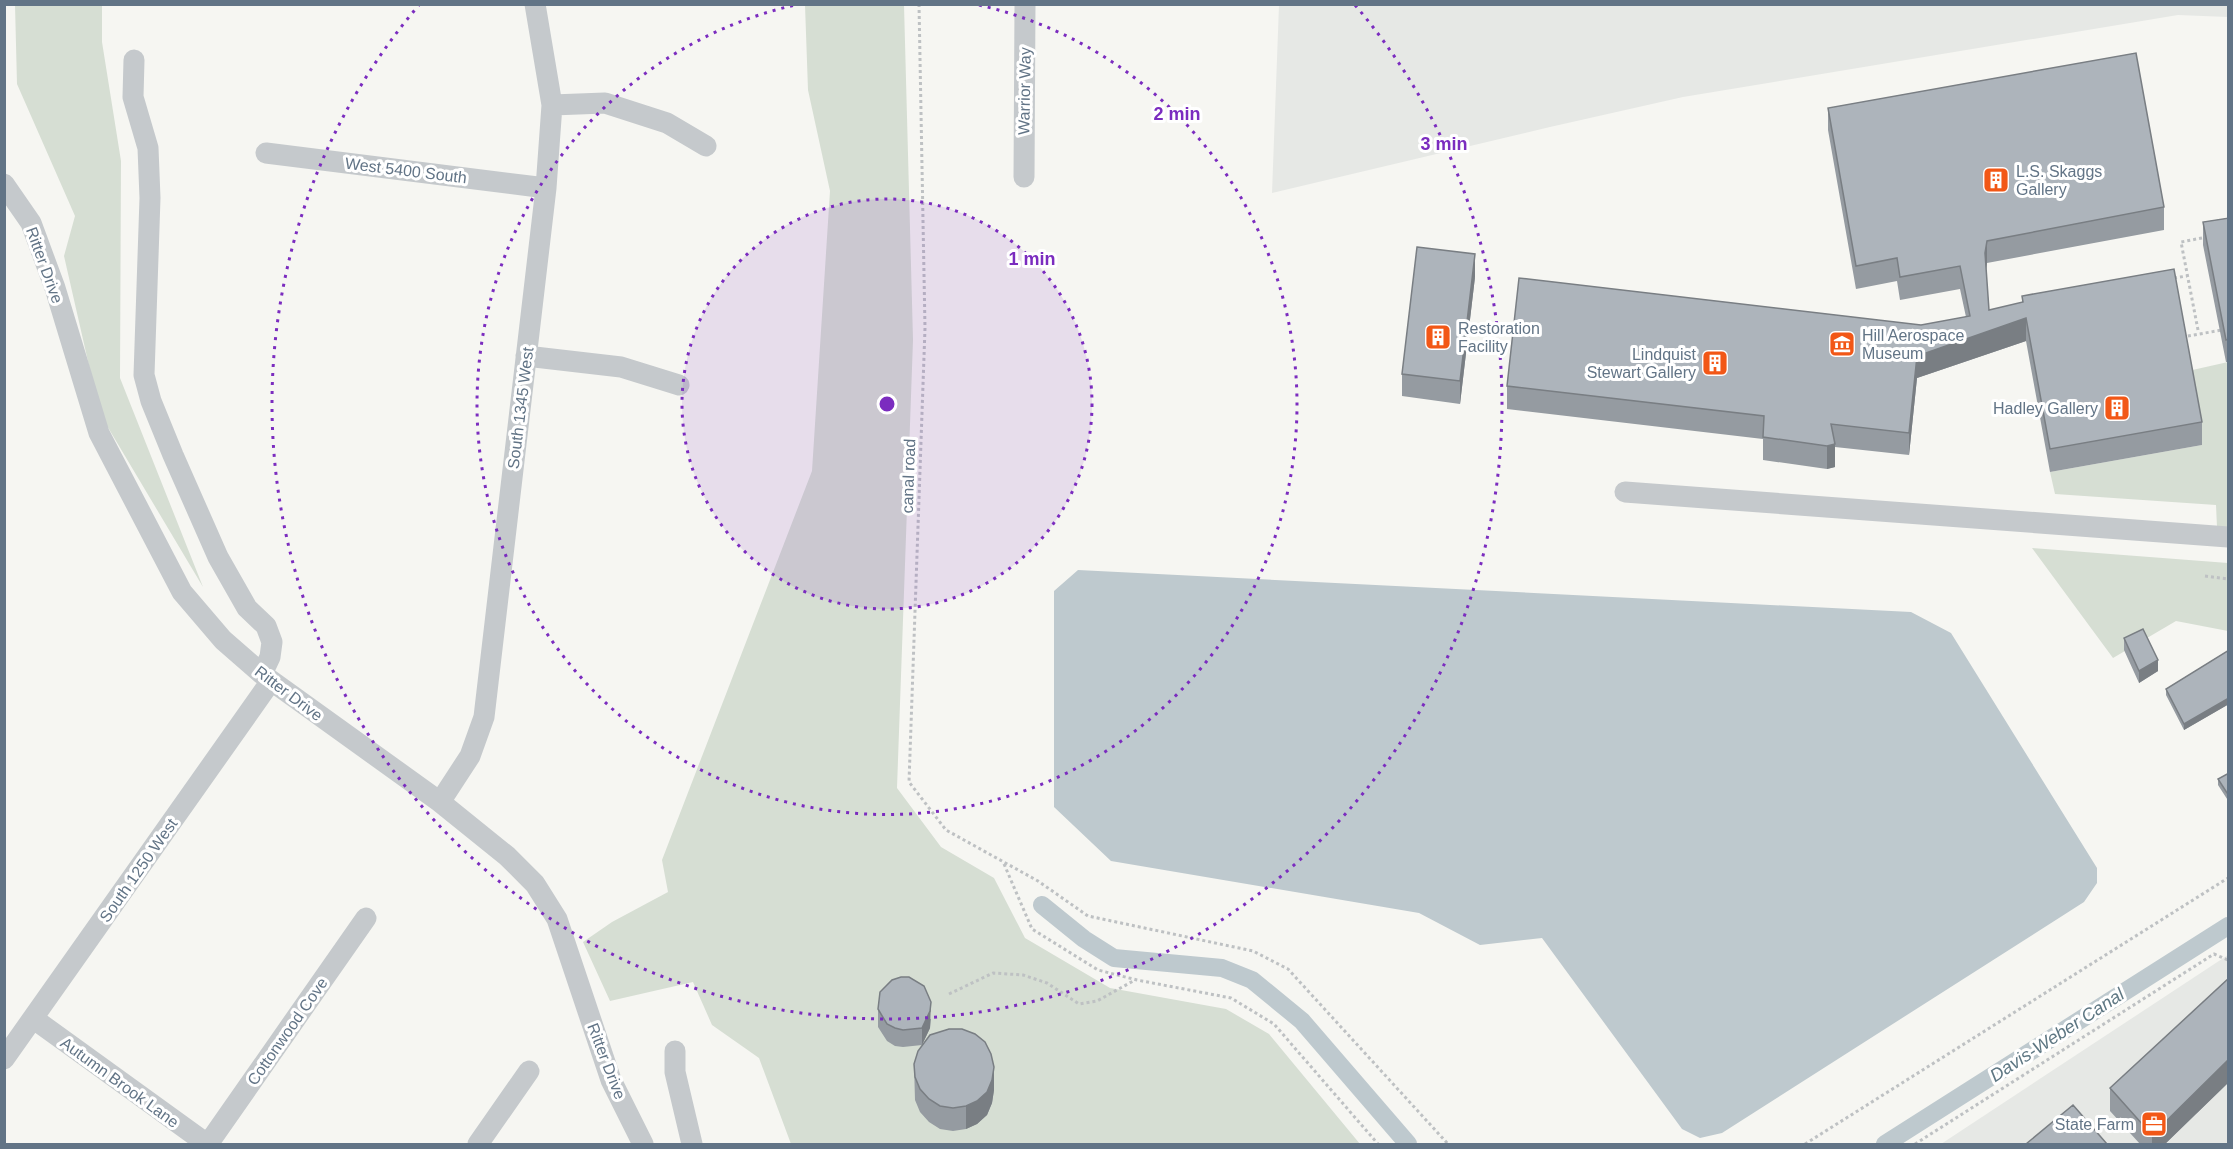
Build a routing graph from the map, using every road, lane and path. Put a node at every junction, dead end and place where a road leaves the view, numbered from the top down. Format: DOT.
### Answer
graph roads {
  1 [pos="535,4"];
  2 [pos="919,4"];
  3 [pos="1025,4"];
  4 [pos="134,60"];
  5 [pos="552,105"];
  6 [pos="706,146"];
  7 [pos="266,153"];
  8 [pos="1024,177"];
  9 [pos="4,184"];
  10 [pos="546,188"];
  11 [pos="2210,237"];
  12 [pos="2187,276"];
  13 [pos="2164,280"];
  14 [pos="2229,328"];
  15 [pos="2198,330"];
  16 [pos="2178,338"];
  17 [pos="526,356"];
  18 [pos="679,385"];
  19 [pos="1625,492"];
  20 [pos="2229,537"];
  21 [pos="2205,576"];
  22 [pos="2229,579"];
  23 [pos="267,677"];
  24 [pos="440,802"];
  25 [pos="1003,862"];
  26 [pos="2229,878"];
  27 [pos="366,918"];
  28 [pos="2229,960"];
  29 [pos="1137,980"];
  30 [pos="949,994"];
  31 [pos="34,1019"];
  32 [pos="675,1051"];
  33 [pos="4,1059"];
  34 [pos="529,1071"];
  35 [pos="208,1144"];
  36 [pos="478,1144"];
  37 [pos="643,1144"];
  38 [pos="692,1144"];
  39 [pos="1378,1144"];
  40 [pos="1448,1144"];
  41 [pos="1805,1144"];
  42 [pos="1915,1144"];
  1 -- 5 [label="street, South 1345 West"];
  2 -- 25 [label="path, canal road"];
  3 -- 8 [label="street, Warrior Way"];
  4 -- 23 [label="street, South 1250 West"];
  5 -- 6 [label="street"];
  5 -- 10 [label="street, South 1345 West"];
  7 -- 10 [label="street, West 5400 South"];
  9 -- 23 [label="street, Ritter Drive"];
  10 -- 17 [label="street, South 1345 West"];
  11 -- 12 [label="path"];
  12 -- 13 [label="path"];
  12 -- 15 [label="path"];
  14 -- 16 [label="path"];
  17 -- 18 [label="street"];
  17 -- 24 [label="street, South 1345 West"];
  19 -- 20 [label="street"];
  21 -- 22 [label="path"];
  23 -- 24 [label="street, Ritter Drive"];
  23 -- 31 [label="street, South 1250 West"];
  24 -- 37 [label="street, Ritter Drive"];
  25 -- 29 [label="path"];
  25 -- 40 [label="path, canal road"];
  26 -- 41 [label="path"];
  27 -- 35 [label="street, Cottonwood Cove"];
  28 -- 42 [label="path"];
  29 -- 30 [label="path"];
  29 -- 39 [label="path"];
  31 -- 33 [label="street, South 1250 West"];
  31 -- 35 [label="street, Autumn Brook Lane"];
  32 -- 38 [label="street"];
  34 -- 36 [label="street"];
}
